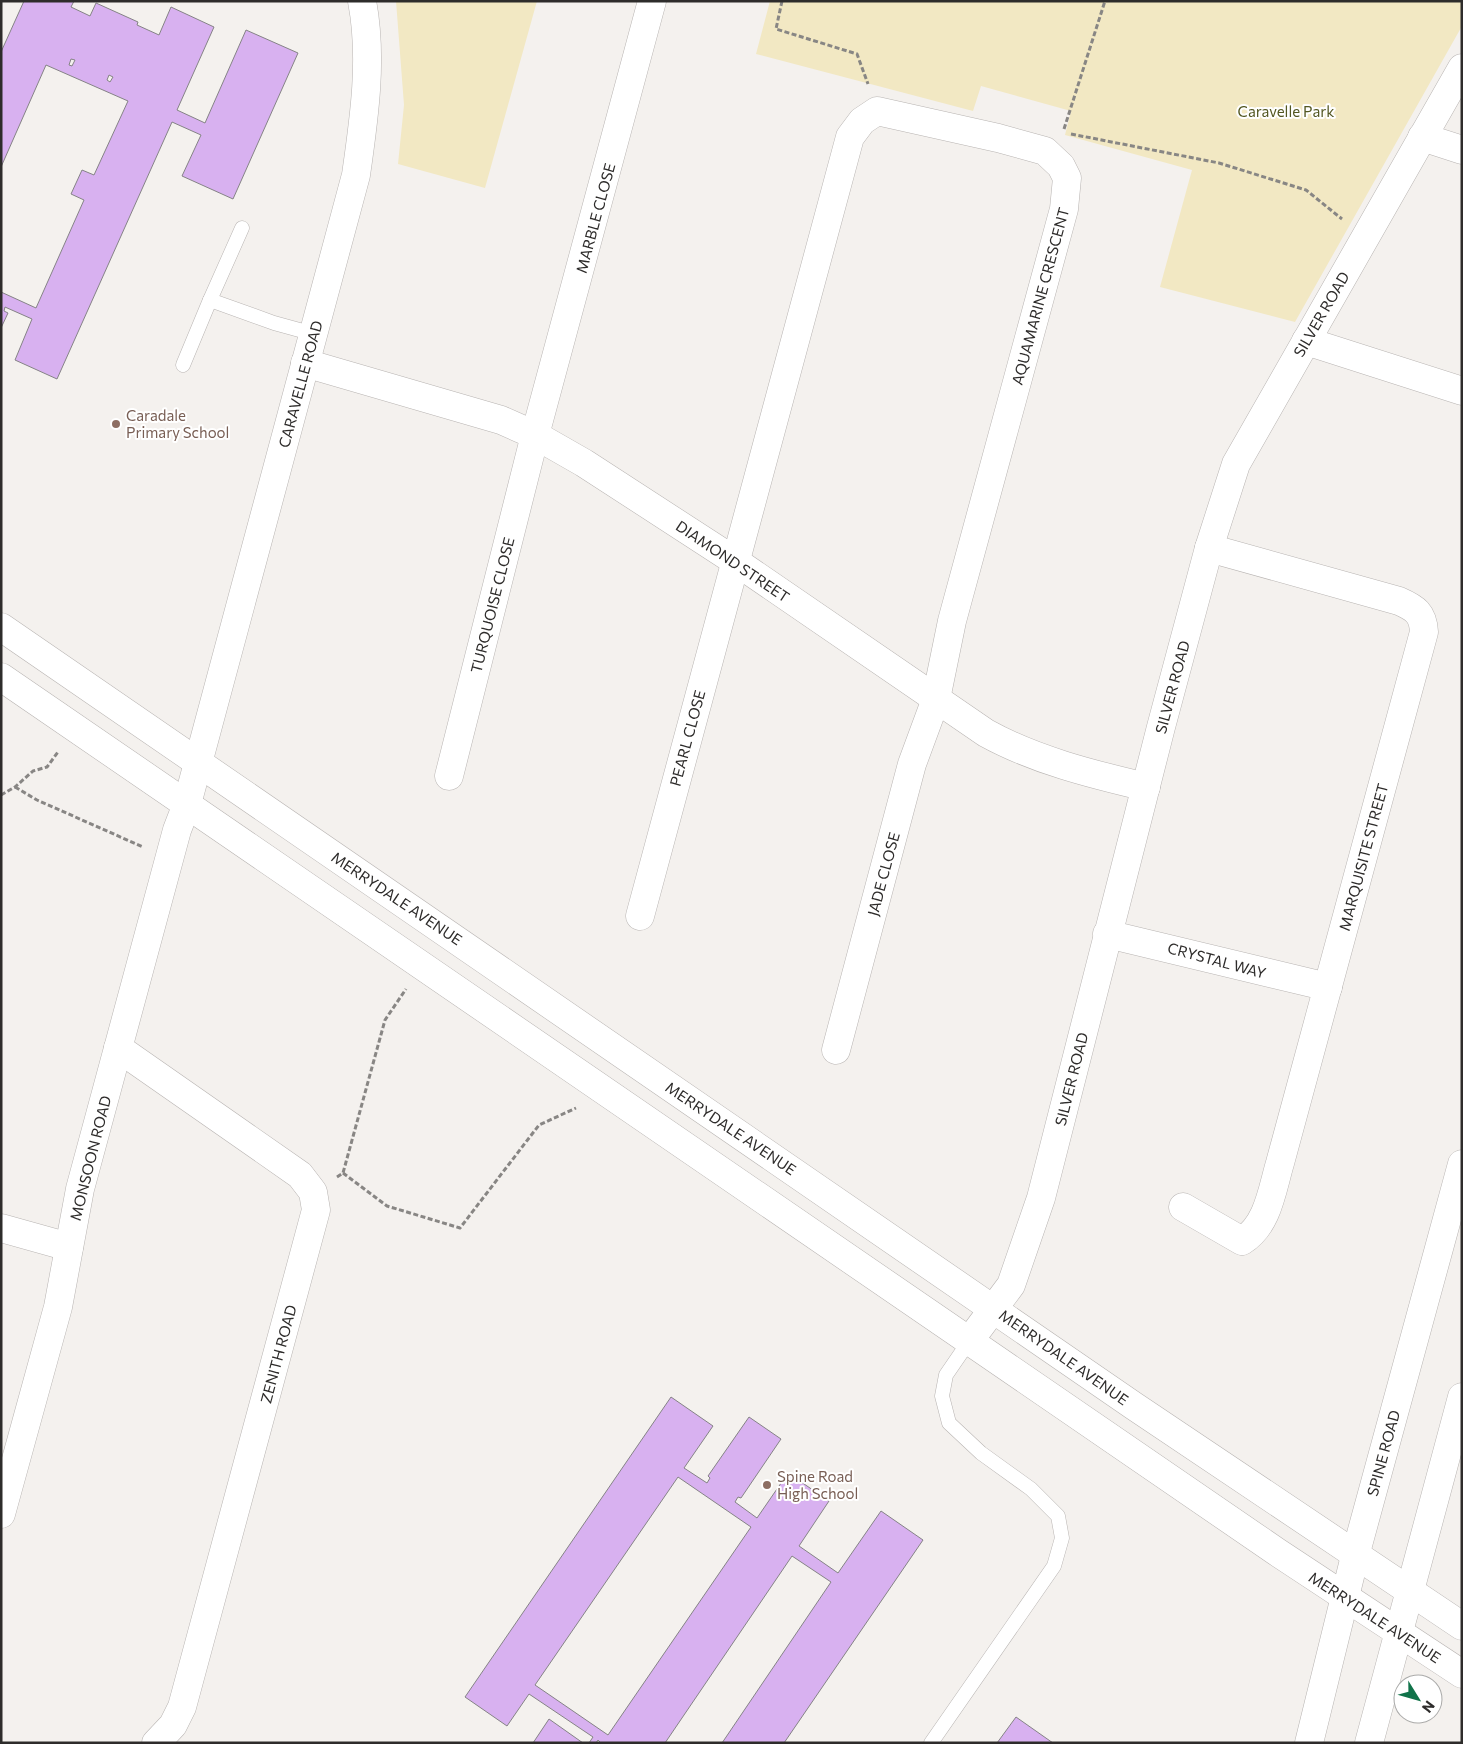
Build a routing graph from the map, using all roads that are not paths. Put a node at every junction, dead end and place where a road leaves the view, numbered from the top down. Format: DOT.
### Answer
graph roads {
  1 [pos="362,1"];
  2 [pos="652,1"];
  3 [pos="1462,68"];
  4 [pos="1422,137"];
  5 [pos="1462,150"];
  6 [pos="242,228"];
  7 [pos="210,300"];
  8 [pos="314,334"];
  9 [pos="1306,341"];
  10 [pos="305,363"];
  11 [pos="183,365"];
  12 [pos="1462,390"];
  13 [pos="535,434"];
  14 [pos="1209,548"];
  15 [pos="735,561"];
  16 [pos="1,627"];
  17 [pos="1,677"];
  18 [pos="936,699"];
  19 [pos="199,762"];
  20 [pos="448,776"];
  21 [pos="1146,788"];
  22 [pos="187,804"];
  23 [pos="640,916"];
  24 [pos="1107,934"];
  25 [pos="1328,987"];
  26 [pos="118,1048"];
  27 [pos="836,1050"];
  28 [pos="1462,1164"];
  29 [pos="1183,1208"];
  30 [pos="1,1228"];
  31 [pos="69,1248"];
  32 [pos="993,1308"];
  33 [pos="970,1340"];
  34 [pos="1462,1397"];
  35 [pos="1,1514"];
  36 [pos="1355,1556"];
  37 [pos="1409,1592"];
  38 [pos="1345,1598"];
  39 [pos="1462,1626"];
  40 [pos="1398,1633"];
  41 [pos="1462,1674"];
  42 [pos="156,1743"];
  43 [pos="931,1743"];
  44 [pos="1308,1743"];
  45 [pos="1369,1743"];
  1 -- 8 [label="street, CARAVELLE ROAD"];
  2 -- 13 [label="street, MARBLE CLOSE"];
  3 -- 4 [label="street, SILVER ROAD"];
  4 -- 5 [label="street"];
  4 -- 9 [label="street, SILVER ROAD"];
  6 -- 7 [label="lane"];
  7 -- 8 [label="lane"];
  7 -- 11 [label="lane"];
  8 -- 10 [label="street, CARAVELLE ROAD"];
  9 -- 12 [label="street"];
  9 -- 14 [label="street, SILVER ROAD"];
  10 -- 13 [label="street, DIAMOND STREET"];
  10 -- 19 [label="street, CARAVELLE ROAD"];
  13 -- 15 [label="street, DIAMOND STREET"];
  13 -- 20 [label="street, TURQUOISE CLOSE"];
  14 -- 21 [label="street, SILVER ROAD"];
  14 -- 25 [label="street, MARQUISITE STREET"];
  15 -- 18 [label="street, DIAMOND STREET"];
  15 -- 18 [label="street, AQUAMARINE CRESCENT"];
  15 -- 23 [label="street, PEARL CLOSE"];
  16 -- 19 [label="street, MERRYDALE AVENUE"];
  17 -- 22 [label="street, MERRYDALE AVENUE"];
  18 -- 21 [label="street, DIAMOND STREET"];
  18 -- 27 [label="street, JADE CLOSE"];
  19 -- 22 [label="street, CARAVELLE ROAD"];
  19 -- 32 [label="street, MERRYDALE AVENUE"];
  21 -- 24 [label="street, SILVER ROAD"];
  22 -- 26 [label="street, MONSOON ROAD"];
  22 -- 33 [label="street, MERRYDALE AVENUE"];
  24 -- 25 [label="street, CRYSTAL WAY"];
  24 -- 32 [label="street, SILVER ROAD"];
  25 -- 29 [label="street, MARQUISITE STREET"];
  26 -- 31 [label="street, MONSOON ROAD"];
  26 -- 42 [label="street, ZENITH ROAD"];
  28 -- 36 [label="street, SPINE ROAD"];
  30 -- 31 [label="street"];
  31 -- 35 [label="street, MONSOON ROAD"];
  32 -- 33 [label="street, SILVER ROAD"];
  32 -- 36 [label="street, MERRYDALE AVENUE"];
  33 -- 38 [label="street, MERRYDALE AVENUE"];
  33 -- 43 [label="lane"];
  34 -- 37 [label="street"];
  36 -- 37 [label="street, MERRYDALE AVENUE"];
  36 -- 38 [label="street, SPINE ROAD"];
  37 -- 39 [label="street, MERRYDALE AVENUE"];
  37 -- 40 [label="street"];
  38 -- 40 [label="street, MERRYDALE AVENUE"];
  38 -- 44 [label="street, SPINE ROAD"];
  40 -- 41 [label="street, MERRYDALE AVENUE"];
  40 -- 45 [label="street"];
}
